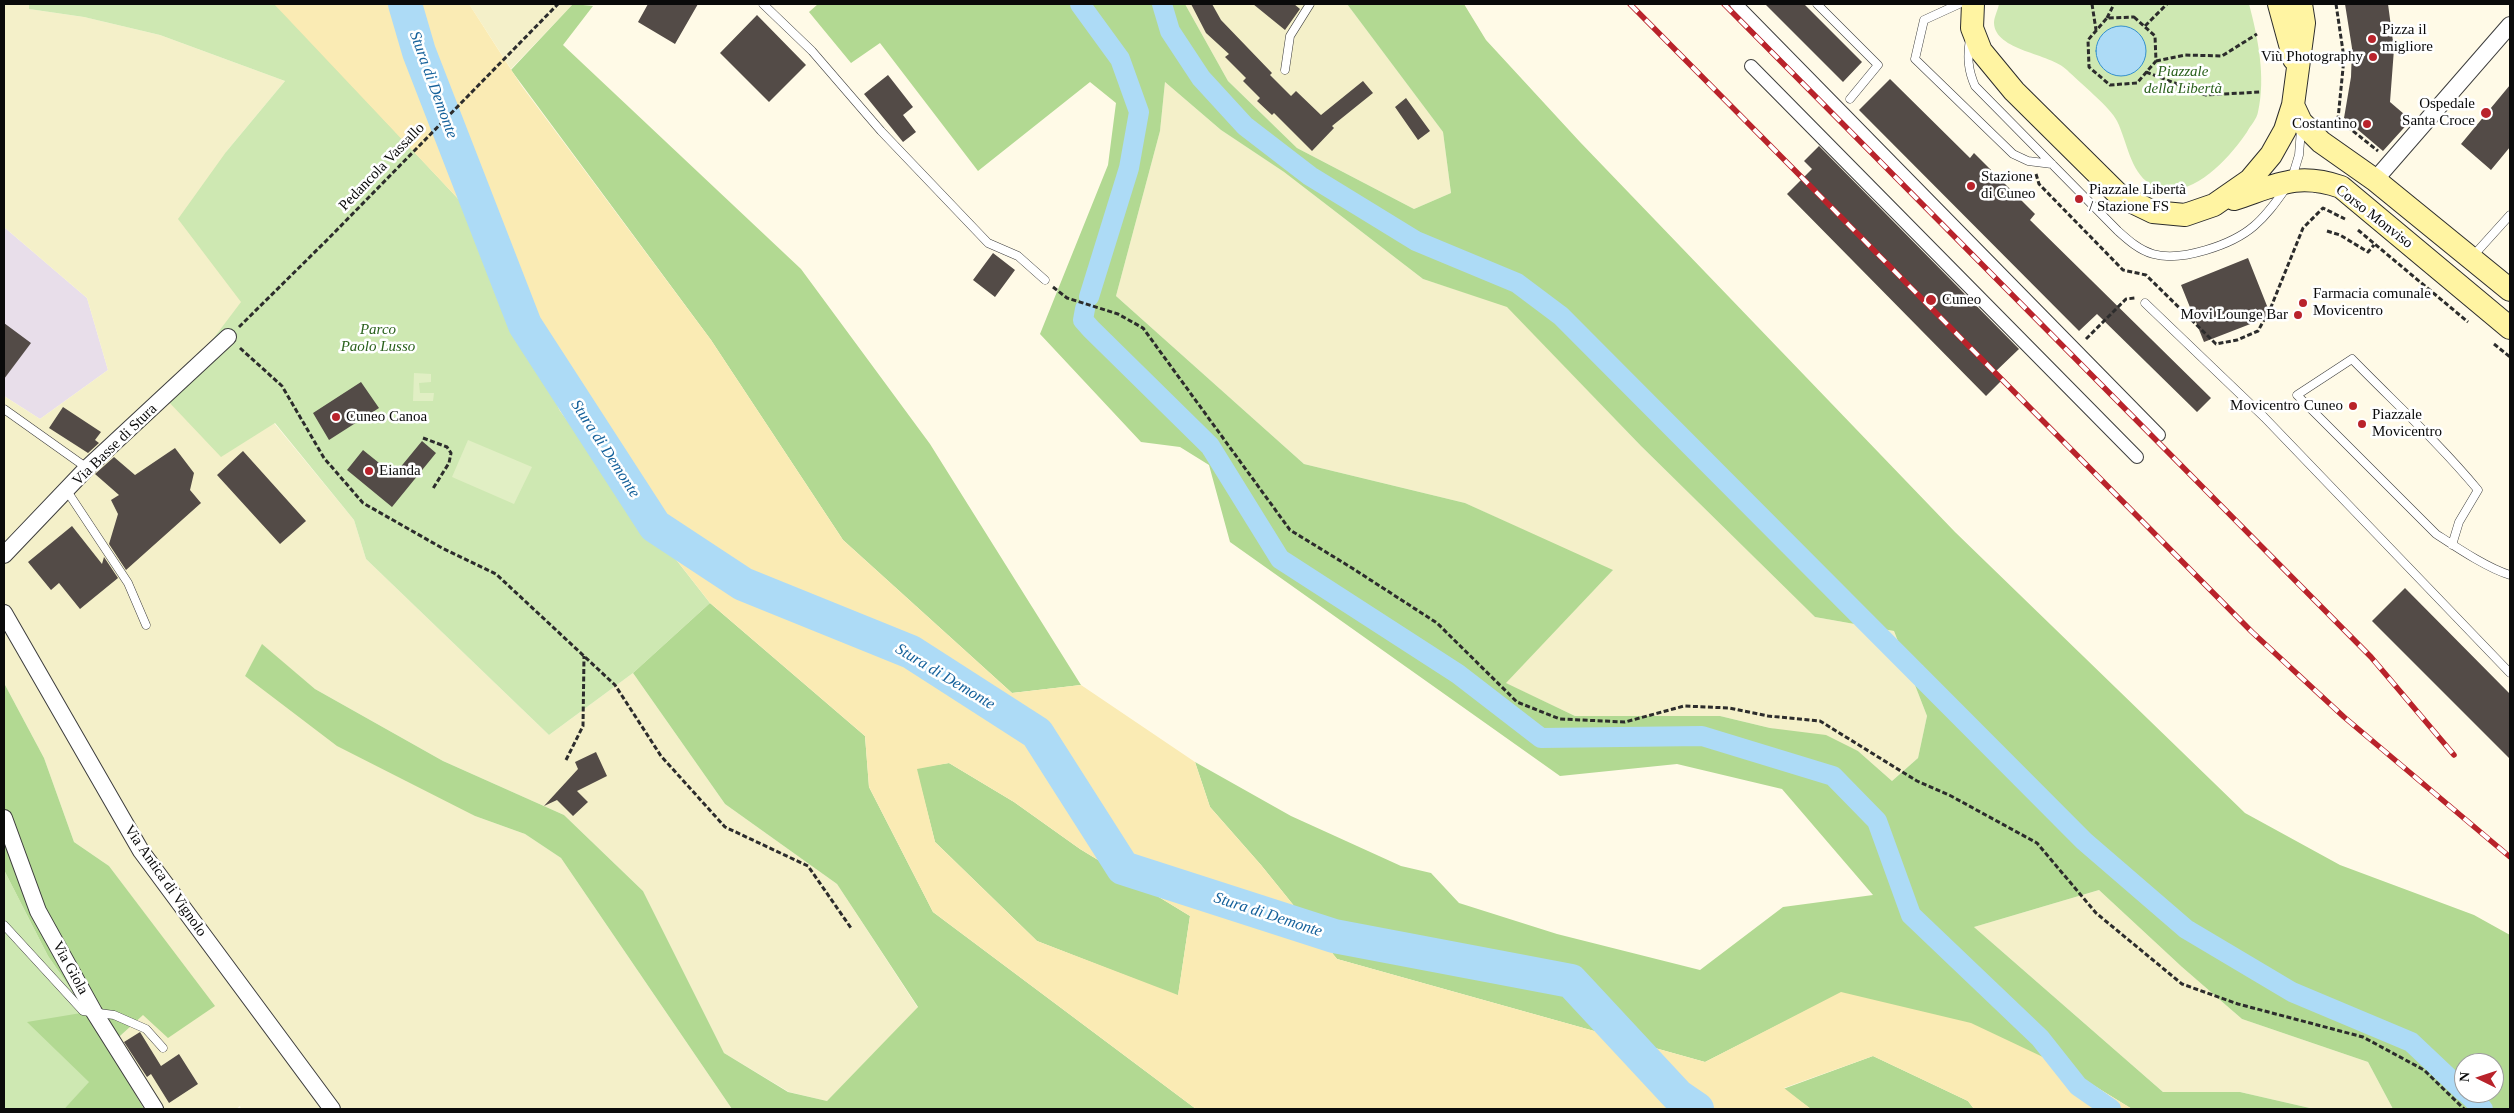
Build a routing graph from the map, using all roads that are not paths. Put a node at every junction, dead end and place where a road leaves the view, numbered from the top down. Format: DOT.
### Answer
graph roads {
  1 [pos="763,4"];
  2 [pos="1310,4"];
  3 [pos="1736,4"];
  4 [pos="1817,4"];
  5 [pos="1959,4"];
  6 [pos="1973,4"];
  7 [pos="2279,4"];
  8 [pos="2301,4"];
  9 [pos="2510,25"];
  10 [pos="1972,28"];
  11 [pos="1751,66"];
  12 [pos="1285,70"];
  13 [pos="1850,99"];
  14 [pos="2297,105"];
  15 [pos="2052,164"];
  16 [pos="2375,180"];
  17 [pos="2291,181"];
  18 [pos="2214,205"];
  19 [pos="2510,215"];
  20 [pos="2472,258"];
  21 [pos="1045,280"];
  22 [pos="2510,290"];
  23 [pos="2145,303"];
  24 [pos="2510,328"];
  25 [pos="228,337"];
  26 [pos="4,409"];
  27 [pos="2159,435"];
  28 [pos="2137,457"];
  29 [pos="87,468"];
  30 [pos="67,491"];
  31 [pos="2452,545"];
  32 [pos="4,555"];
  33 [pos="2510,575"];
  34 [pos="4,614"];
  35 [pos="146,624"];
  36 [pos="2510,673"];
  37 [pos="4,818"];
  38 [pos="4,924"];
  39 [pos="94,1012"];
  40 [pos="163,1048"];
  41 [pos="155,1109"];
  42 [pos="332,1109"];
  1 -- 21 [label="lane"];
  2 -- 12 [label="lane"];
  3 -- 27 [label="street"];
  4 -- 13 [label="lane"];
  5 -- 15 [label="lane"];
  6 -- 10 [label="main road"];
  7 -- 14 [label="main road"];
  8 -- 14 [label="main road"];
  9 -- 16 [label="street"];
  10 -- 15 [label="lane"];
  10 -- 18 [label="main road"];
  11 -- 28 [label="street"];
  14 -- 16 [label="main road, Corso Monviso"];
  14 -- 17 [label="lane"];
  14 -- 18 [label="main road"];
  15 -- 17 [label="lane"];
  16 -- 20 [label="main road, Corso Monviso"];
  17 -- 18 [label="main road, Corso Monviso"];
  17 -- 24 [label="main road, Corso Monviso"];
  19 -- 20 [label="lane"];
  20 -- 22 [label="main road, Corso Monviso"];
  23 -- 36 [label="lane"];
  25 -- 29 [label="street, Via Basse di Stura"];
  26 -- 29 [label="lane"];
  29 -- 30 [label="street, Via Basse di Stura"];
  30 -- 32 [label="street, Via Basse di Stura"];
  30 -- 35 [label="lane"];
  31 -- 31 [label="lane"];
  31 -- 33 [label="lane"];
  34 -- 42 [label="street, Via Antica di Vignolo"];
  37 -- 39 [label="street, Via Giola"];
  38 -- 39 [label="lane"];
  39 -- 40 [label="lane"];
  39 -- 41 [label="street, Via Giola"];
}
